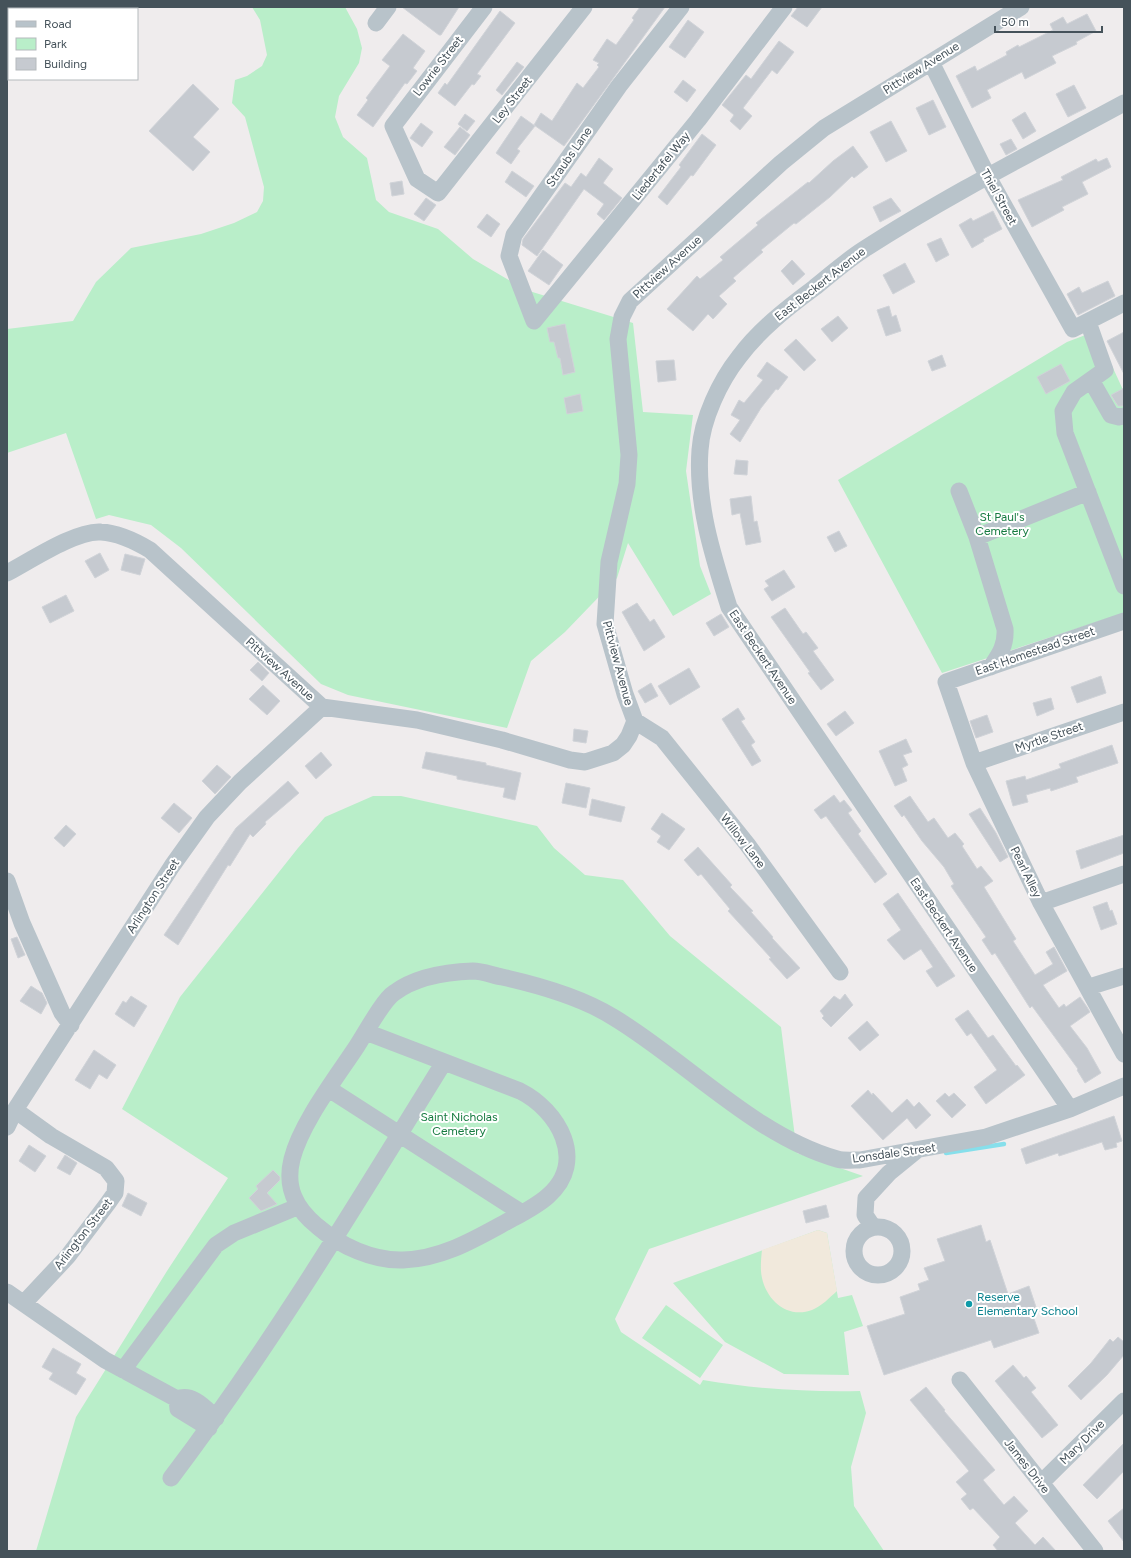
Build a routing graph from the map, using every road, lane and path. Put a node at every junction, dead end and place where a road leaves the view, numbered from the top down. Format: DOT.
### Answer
graph roads {
  1 [pos="388,7"];
  2 [pos="484,7"];
  3 [pos="584,7"];
  4 [pos="681,7"];
  5 [pos="784,7"];
  6 [pos="1021,7"];
  7 [pos="376,23"];
  8 [pos="931,62"];
  9 [pos="1124,103"];
  10 [pos="988,177"];
  11 [pos="438,193"];
  12 [pos="1124,303"];
  13 [pos="534,321"];
  14 [pos="1088,322"];
  15 [pos="1091,380"];
  16 [pos="1124,416"];
  17 [pos="959,491"];
  18 [pos="1088,492"];
  19 [pos="976,537"];
  20 [pos="7,573"];
  21 [pos="1124,586"];
  22 [pos="1124,621"];
  23 [pos="991,666"];
  24 [pos="946,682"];
  25 [pos="322,706"];
  26 [pos="1124,712"];
  27 [pos="635,721"];
  28 [pos="974,763"];
  29 [pos="1124,874"];
  30 [pos="7,882"];
  31 [pos="1041,903"];
  32 [pos="840,972"];
  33 [pos="1124,976"];
  34 [pos="1089,987"];
  35 [pos="71,1025"];
  36 [pos="366,1032"];
  37 [pos="1124,1054"];
  38 [pos="444,1062"];
  39 [pos="1124,1086"];
  40 [pos="329,1090"];
  41 [pos="1070,1109"];
  42 [pos="15,1110"];
  43 [pos="7,1126"];
  44 [pos="400,1134"];
  45 [pos="917,1151"];
  46 [pos="297,1207"];
  47 [pos="522,1213"];
  48 [pos="873,1227"];
  49 [pos="335,1240"];
  50 [pos="7,1292"];
  51 [pos="24,1303"];
  52 [pos="123,1370"];
  53 [pos="960,1380"];
  54 [pos="1124,1400"];
  55 [pos="212,1423"];
  56 [pos="171,1478"];
  57 [pos="1041,1484"];
  58 [pos="1094,1551"];
  1 -- 7 [label="street"];
  2 -- 11 [label="street, Lowrie Street"];
  3 -- 11 [label="street, Ley Street"];
  4 -- 13 [label="street, Straubs Lane"];
  5 -- 13 [label="street, Liedertafel Way"];
  6 -- 8 [label="street, Pittview Avenue"];
  8 -- 10 [label="street, Thiel Street"];
  8 -- 27 [label="street, Pittview Avenue"];
  9 -- 10 [label="street, East Beckert Avenue"];
  10 -- 14 [label="street, Thiel Street"];
  10 -- 41 [label="street, East Beckert Avenue"];
  12 -- 14 [label="street"];
  14 -- 15 [label="street"];
  15 -- 16 [label="street"];
  15 -- 18 [label="street"];
  17 -- 19 [label="street"];
  18 -- 19 [label="street"];
  18 -- 21 [label="street"];
  19 -- 23 [label="street"];
  20 -- 25 [label="street, Pittview Avenue"];
  22 -- 23 [label="street, East Homestead Street"];
  23 -- 24 [label="street, East Homestead Street"];
  24 -- 28 [label="street, Pearl Alley"];
  25 -- 27 [label="street, Pittview Avenue"];
  25 -- 35 [label="street, Arlington Street"];
  26 -- 28 [label="street, Myrtle Street"];
  27 -- 32 [label="street, Willow Lane"];
  28 -- 31 [label="street, Pearl Alley"];
  29 -- 31 [label="street"];
  30 -- 35 [label="street"];
  31 -- 34 [label="street, Pearl Alley"];
  33 -- 34 [label="street"];
  34 -- 37 [label="street, Pearl Alley"];
  35 -- 42 [label="street, Arlington Street"];
  36 -- 38 [label="street"];
  36 -- 40 [label="street, Lonsdale Street"];
  36 -- 45 [label="street, Lonsdale Street"];
  38 -- 44 [label="street"];
  38 -- 47 [label="street"];
  39 -- 41 [label="street, Lonsdale Street"];
  40 -- 44 [label="street"];
  40 -- 46 [label="street, Lonsdale Street"];
  41 -- 45 [label="street, Lonsdale Street"];
  42 -- 43 [label="street, Arlington Street"];
  42 -- 51 [label="street, Arlington Street"];
  44 -- 47 [label="street"];
  44 -- 49 [label="street"];
  45 -- 48 [label="street"];
  46 -- 49 [label="street"];
  46 -- 52 [label="street"];
  47 -- 49 [label="street"];
  49 -- 55 [label="street"];
  50 -- 51 [label="street"];
  51 -- 52 [label="street"];
  52 -- 55 [label="street"];
  53 -- 57 [label="street, James Drive"];
  54 -- 57 [label="street, Mary Drive"];
  55 -- 56 [label="street"];
  57 -- 58 [label="street, James Drive"];
}
